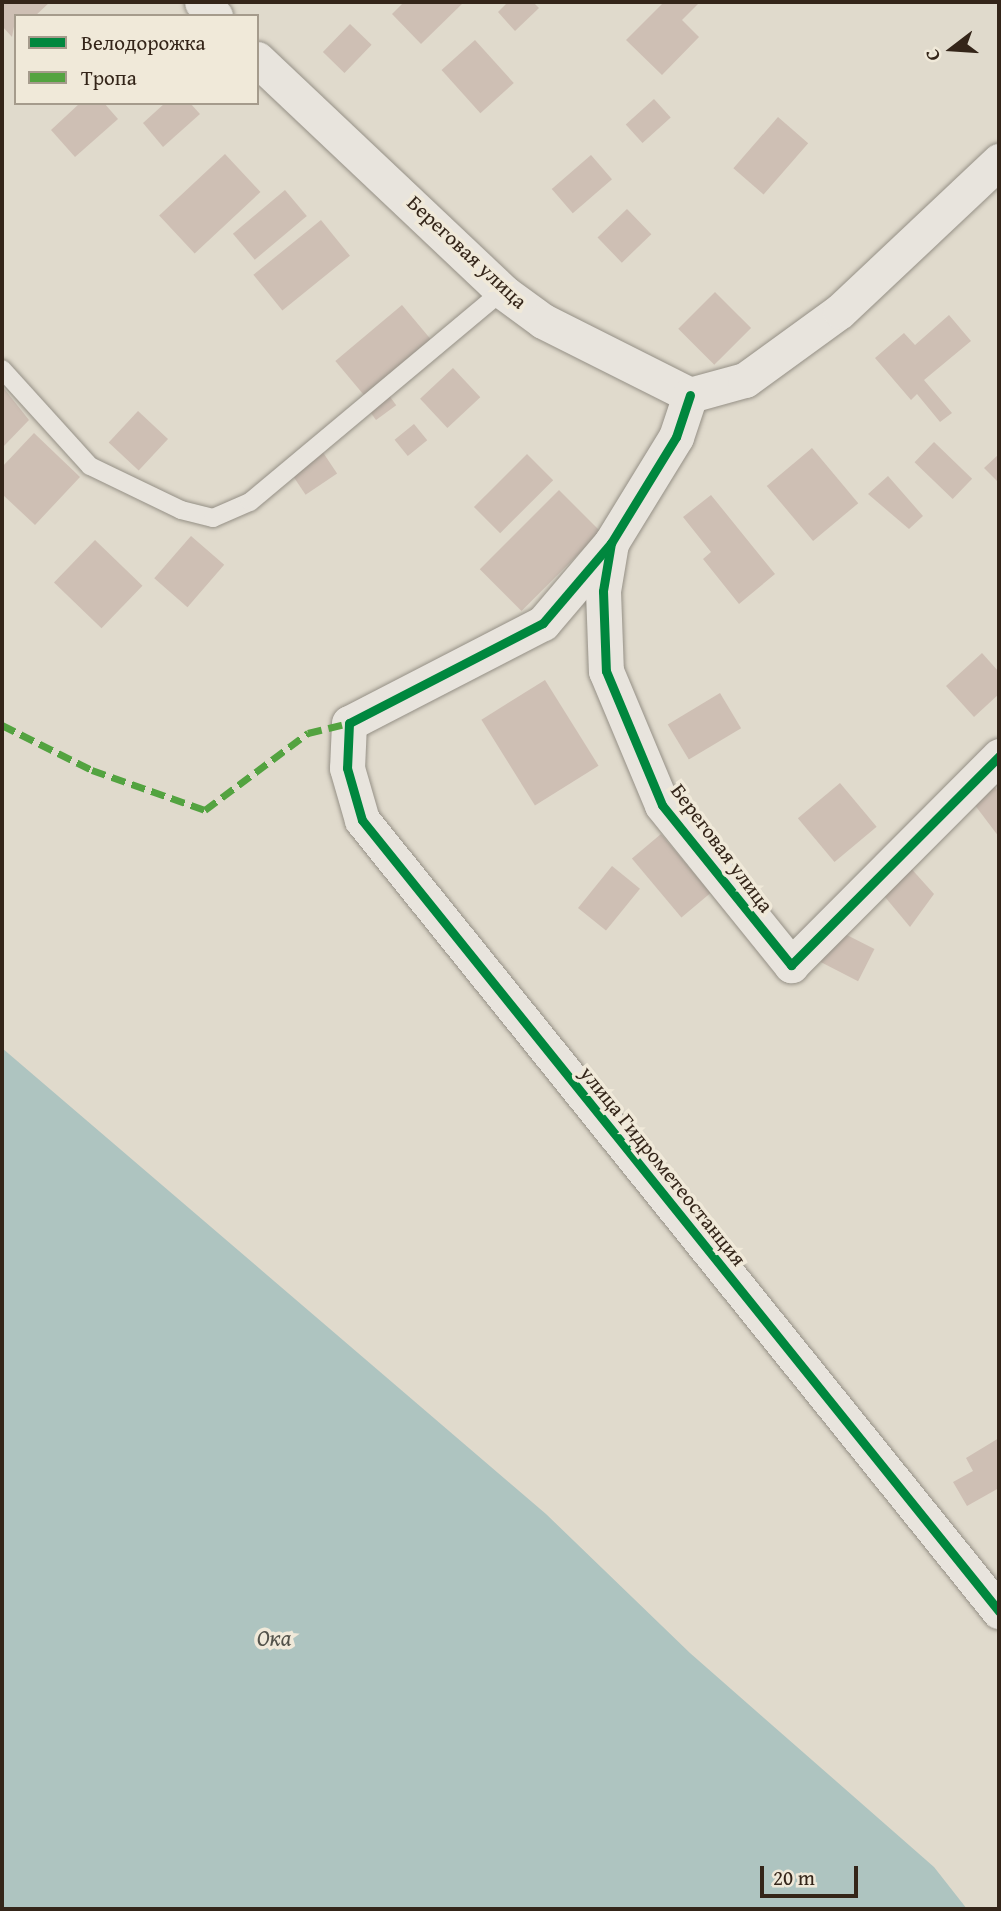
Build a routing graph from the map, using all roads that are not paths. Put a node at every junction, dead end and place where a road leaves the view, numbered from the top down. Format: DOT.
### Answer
graph roads {
  1 [pos="259,61"];
  2 [pos="999,161"];
  3 [pos="502,291"];
  4 [pos="2,369"];
  5 [pos="690,395"];
  6 [pos="611,543"];
  7 [pos="999,756"];
  8 [pos="999,1612"];
  1 -- 3 [label="street, Береговая улица"];
  2 -- 5 [label="street"];
  3 -- 4 [label="lane"];
  3 -- 5 [label="street, Береговая улица"];
  5 -- 6 [label="street, Береговая улица"];
  6 -- 7 [label="street, Береговая улица"];
  6 -- 8 [label="street, улица Гидрометеостанция"];
}
